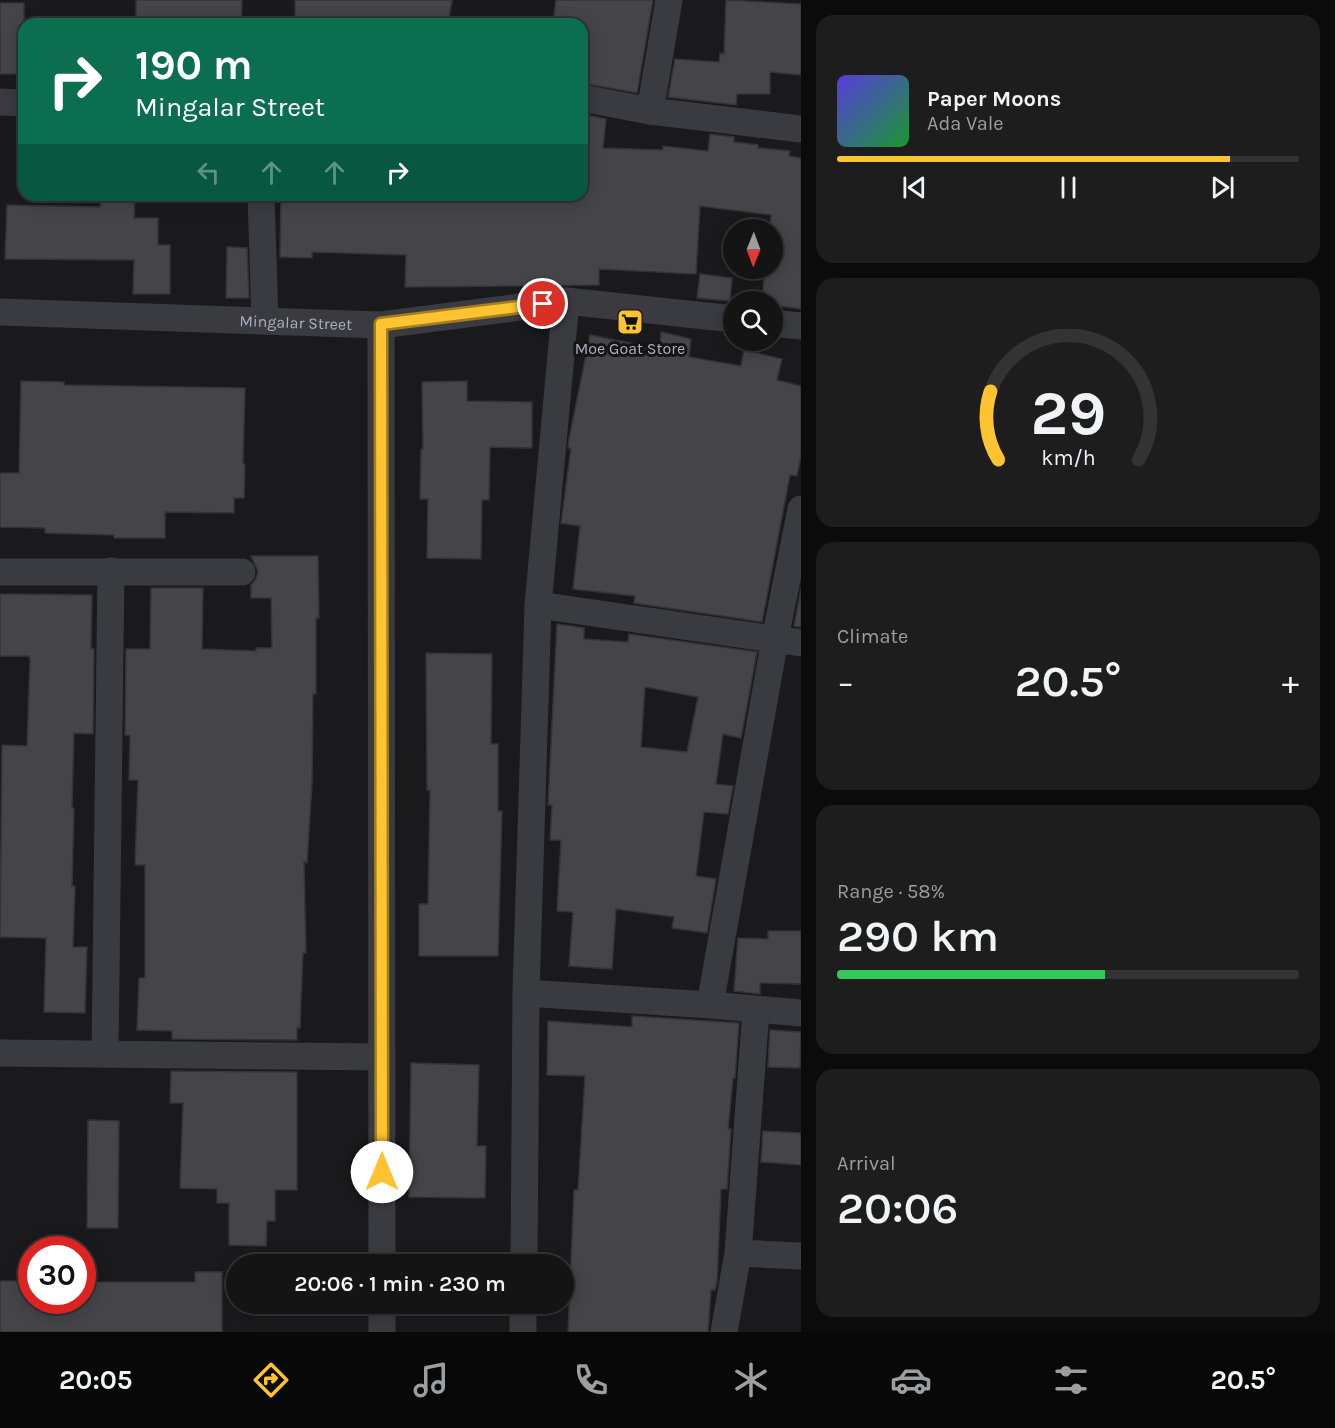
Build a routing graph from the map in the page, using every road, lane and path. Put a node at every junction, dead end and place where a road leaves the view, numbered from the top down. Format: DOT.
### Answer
graph roads {
  1 [pos="669,0"];
  2 [pos="588,99"];
  3 [pos="0,102"];
  4 [pos="18,103"];
  5 [pos="650,111"];
  6 [pos="801,129"];
  7 [pos="261,201"];
  8 [pos="566,301"];
  9 [pos="0,312"];
  10 [pos="723,318"];
  11 [pos="265,321"];
  12 [pos="381,324"];
  13 [pos="783,324"];
  14 [pos="801,326"];
  15 [pos="801,509"];
  16 [pos="111,571"];
  17 [pos="0,572"];
  18 [pos="242,572"];
  19 [pos="538,605"];
  20 [pos="788,641"];
  21 [pos="526,993"];
  22 [pos="710,1005"];
  23 [pos="756,1010"];
  24 [pos="801,1013"];
  25 [pos="0,1053"];
  26 [pos="105,1054"];
  27 [pos="382,1057"];
  28 [pos="738,1253"];
  29 [pos="382,1254"];
  30 [pos="524,1254"];
  31 [pos="801,1256"];
  32 [pos="382,1314"];
  33 [pos="523,1314"];
  34 [pos="382,1332"];
  35 [pos="523,1332"];
  36 [pos="724,1332"];
  1 -- 5 [label="street"];
  2 -- 5 [label="street"];
  3 -- 4 [label="street"];
  5 -- 6 [label="street"];
  7 -- 11 [label="street"];
  8 -- 10 [label="street, Mingalar Street"];
  8 -- 12 [label="street, Mingalar Street"];
  8 -- 19 [label="street"];
  9 -- 11 [label="street, Mingalar Street"];
  11 -- 12 [label="street, Mingalar Street"];
  12 -- 27 [label="street"];
  13 -- 14 [label="street"];
  15 -- 20 [label="street"];
  16 -- 17 [label="street"];
  16 -- 18 [label="street"];
  16 -- 26 [label="street"];
  19 -- 20 [label="street"];
  19 -- 21 [label="street"];
  20 -- 22 [label="street"];
  21 -- 22 [label="street"];
  21 -- 30 [label="street"];
  22 -- 23 [label="street"];
  23 -- 24 [label="street"];
  23 -- 28 [label="street"];
  25 -- 26 [label="street"];
  26 -- 27 [label="street"];
  27 -- 29 [label="street"];
  28 -- 31 [label="street"];
  28 -- 36 [label="street"];
  32 -- 34 [label="street"];
  33 -- 35 [label="street"];
}
